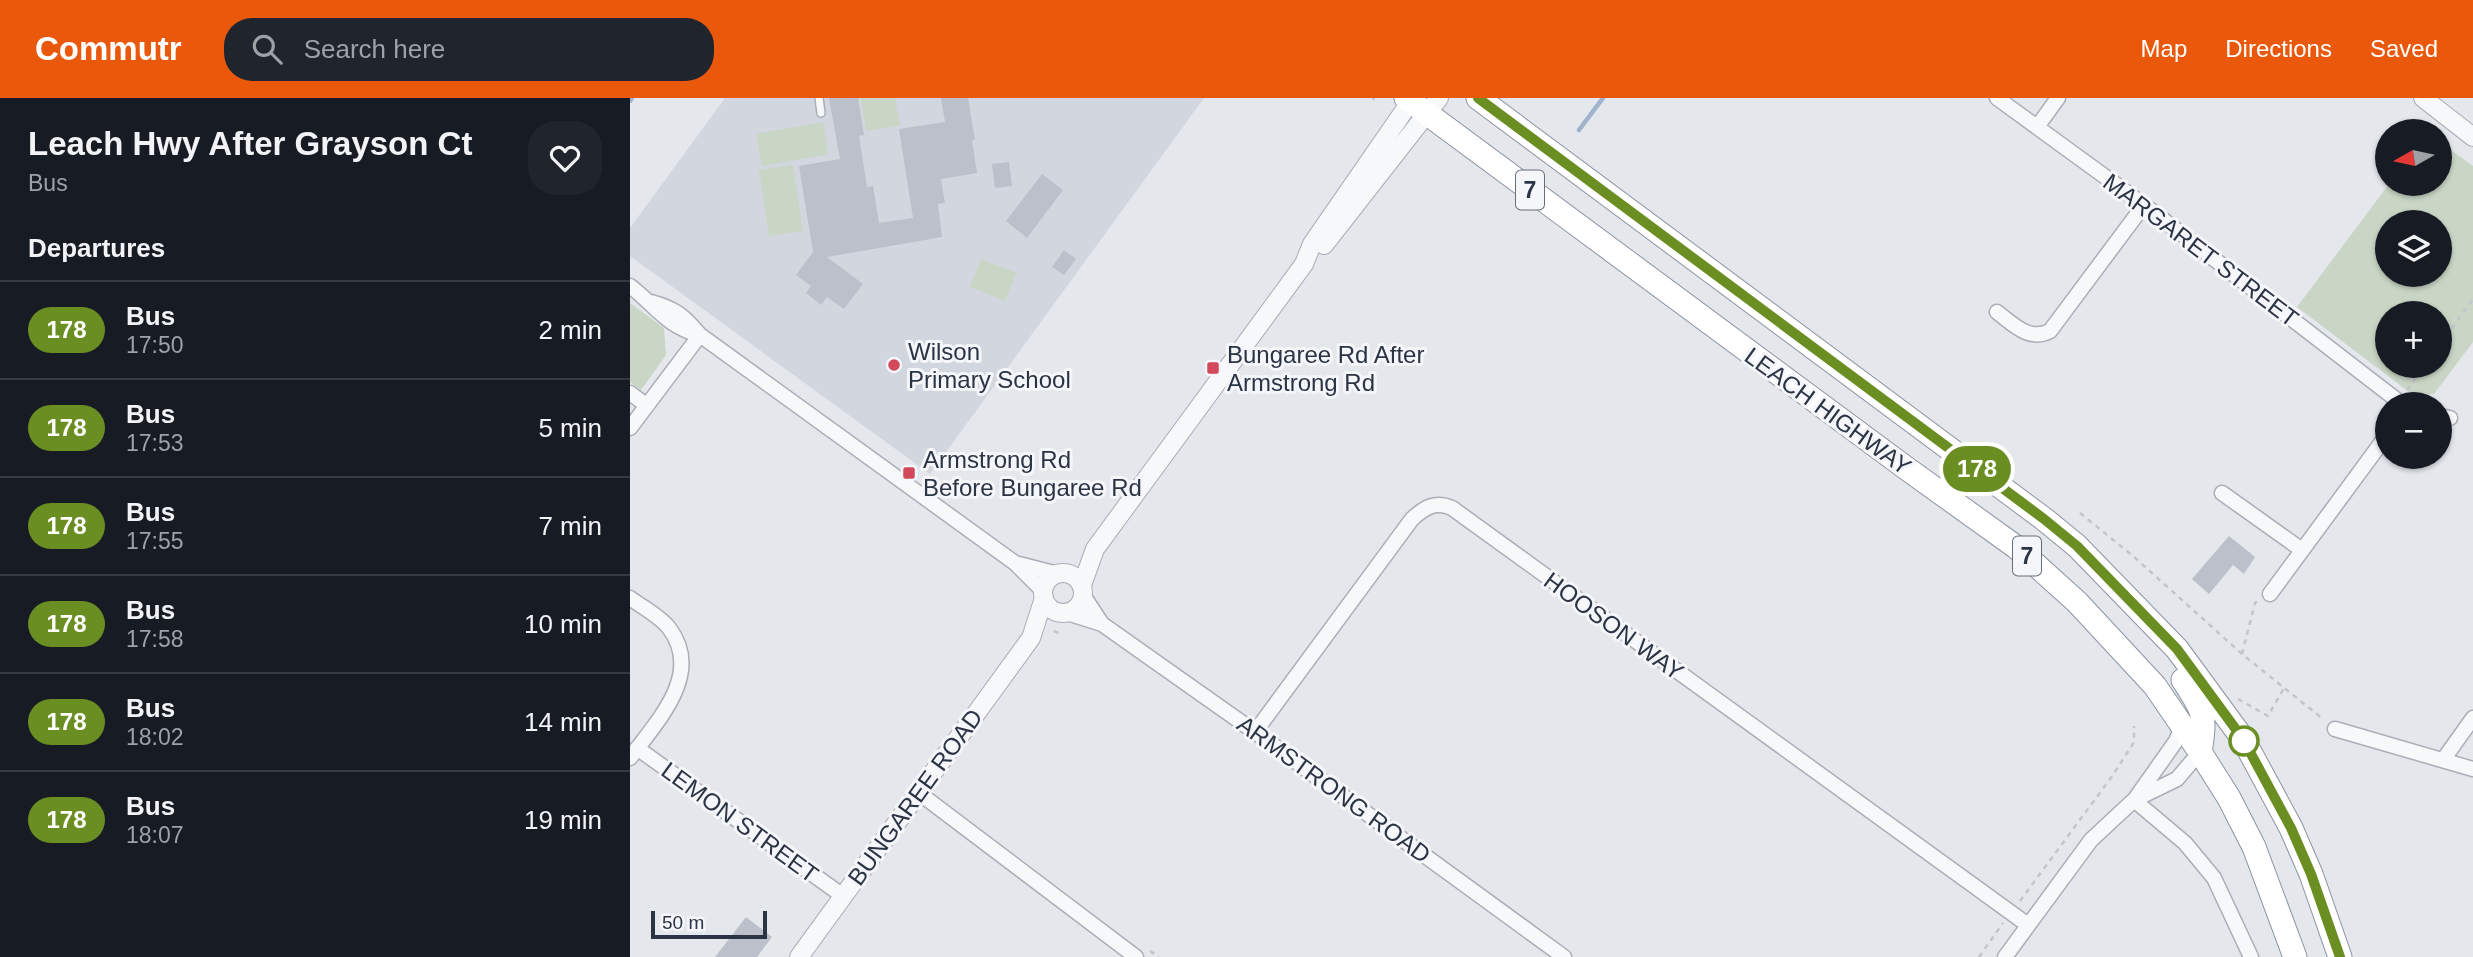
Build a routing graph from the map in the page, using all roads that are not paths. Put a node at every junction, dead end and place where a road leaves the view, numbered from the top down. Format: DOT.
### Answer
graph roads {
  1 [pos="819,98"];
  2 [pos="1478,98"];
  3 [pos="1997,98"];
  4 [pos="2058,98"];
  5 [pos="2423,98"];
  6 [pos="1419,102"];
  7 [pos="821,113"];
  8 [pos="2037,127"];
  9 [pos="2473,137"];
  10 [pos="2144,205"];
  11 [pos="630,286"];
  12 [pos="1997,312"];
  13 [pos="700,335"];
  14 [pos="2386,392"];
  15 [pos="630,393"];
  16 [pos="646,405"];
  17 [pos="630,428"];
  18 [pos="2375,451"];
  19 [pos="2222,493"];
  20 [pos="1095,549"];
  21 [pos="2302,550"];
  22 [pos="1015,563"];
  23 [pos="1061,574"];
  24 [pos="1083,590"];
  25 [pos="2124,594"];
  26 [pos="2270,594"];
  27 [pos="1044,595"];
  28 [pos="630,598"];
  29 [pos="1065,613"];
  30 [pos="1102,624"];
  31 [pos="1031,638"];
  32 [pos="2473,718"];
  33 [pos="2183,725"];
  34 [pos="2335,729"];
  35 [pos="1255,732"];
  36 [pos="2200,752"];
  37 [pos="634,753"];
  38 [pos="2443,760"];
  39 [pos="2473,769"];
  40 [pos="919,793"];
  41 [pos="2134,800"];
  42 [pos="843,896"];
  43 [pos="2028,925"];
  44 [pos="799,957"];
  45 [pos="1136,957"];
  46 [pos="1564,957"];
  47 [pos="2005,957"];
  48 [pos="2251,957"];
  49 [pos="2295,957"];
  50 [pos="2340,957"];
  1 -- 7 [label="lane"];
  2 -- 25 [label="highway, LEACH HIGHWAY / 7"];
  3 -- 8 [label="street, MARGARET STREET"];
  4 -- 8 [label="street"];
  5 -- 9 [label="street"];
  6 -- 20 [label="street"];
  6 -- 33 [label="highway, LEACH HIGHWAY / 7"];
  8 -- 10 [label="street, MARGARET STREET"];
  10 -- 12 [label="street"];
  10 -- 14 [label="street, MARGARET STREET"];
  11 -- 13 [label="street"];
  13 -- 16 [label="street"];
  13 -- 22 [label="street"];
  15 -- 16 [label="street"];
  16 -- 17 [label="street"];
  18 -- 21 [label="street"];
  19 -- 21 [label="street"];
  20 -- 23 [label="street"];
  20 -- 24 [label="street"];
  21 -- 26 [label="street"];
  22 -- 23 [label="street"];
  22 -- 27 [label="street"];
  23 -- 24 [label="street"];
  23 -- 27 [label="street"];
  24 -- 29 [label="street"];
  24 -- 30 [label="street, ARMSTRONG ROAD"];
  25 -- 36 [label="highway"];
  25 -- 50 [label="highway, LEACH HIGHWAY / 7"];
  27 -- 29 [label="street"];
  27 -- 31 [label="street, BUNGAREE ROAD"];
  28 -- 37 [label="street"];
  29 -- 30 [label="street, ARMSTRONG ROAD"];
  29 -- 31 [label="street, BUNGAREE ROAD"];
  30 -- 35 [label="street, ARMSTRONG ROAD"];
  31 -- 40 [label="street, BUNGAREE ROAD"];
  32 -- 38 [label="street"];
  33 -- 36 [label="highway, LEACH HIGHWAY / 7"];
  33 -- 41 [label="street"];
  34 -- 38 [label="street"];
  35 -- 43 [label="street, HOOSON WAY"];
  35 -- 46 [label="street, ARMSTRONG ROAD"];
  36 -- 41 [label="street"];
  36 -- 49 [label="highway, LEACH HIGHWAY / 7"];
  37 -- 42 [label="street, LEMON STREET"];
  38 -- 39 [label="street"];
  40 -- 42 [label="street, BUNGAREE ROAD"];
  40 -- 45 [label="street"];
  41 -- 43 [label="street"];
  41 -- 48 [label="street"];
  42 -- 44 [label="street, BUNGAREE ROAD"];
  43 -- 47 [label="street"];
}
